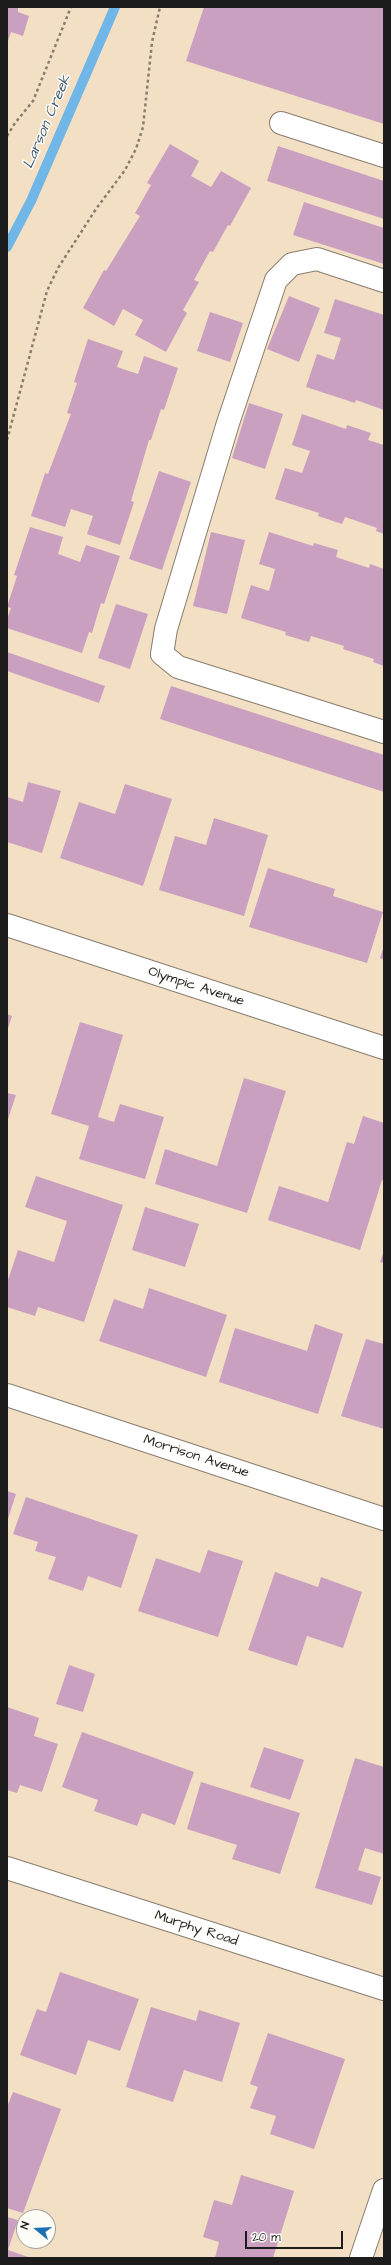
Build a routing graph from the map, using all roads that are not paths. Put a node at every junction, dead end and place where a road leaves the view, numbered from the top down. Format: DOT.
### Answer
graph roads {
  1 [pos="281,124"];
  2 [pos="384,156"];
  3 [pos="384,281"];
  4 [pos="384,732"];
  5 [pos="7,925"];
  6 [pos="384,1048"];
  7 [pos="7,1395"];
  8 [pos="384,1519"];
  9 [pos="7,1868"];
  10 [pos="384,1989"];
  11 [pos="384,2190"];
  12 [pos="361,2258"];
  1 -- 2 [label="street"];
  3 -- 4 [label="street"];
  5 -- 6 [label="street, Olympic Avenue"];
  7 -- 8 [label="street, Morrison Avenue"];
  9 -- 10 [label="street, Murphy Road"];
  11 -- 12 [label="street"];
}
